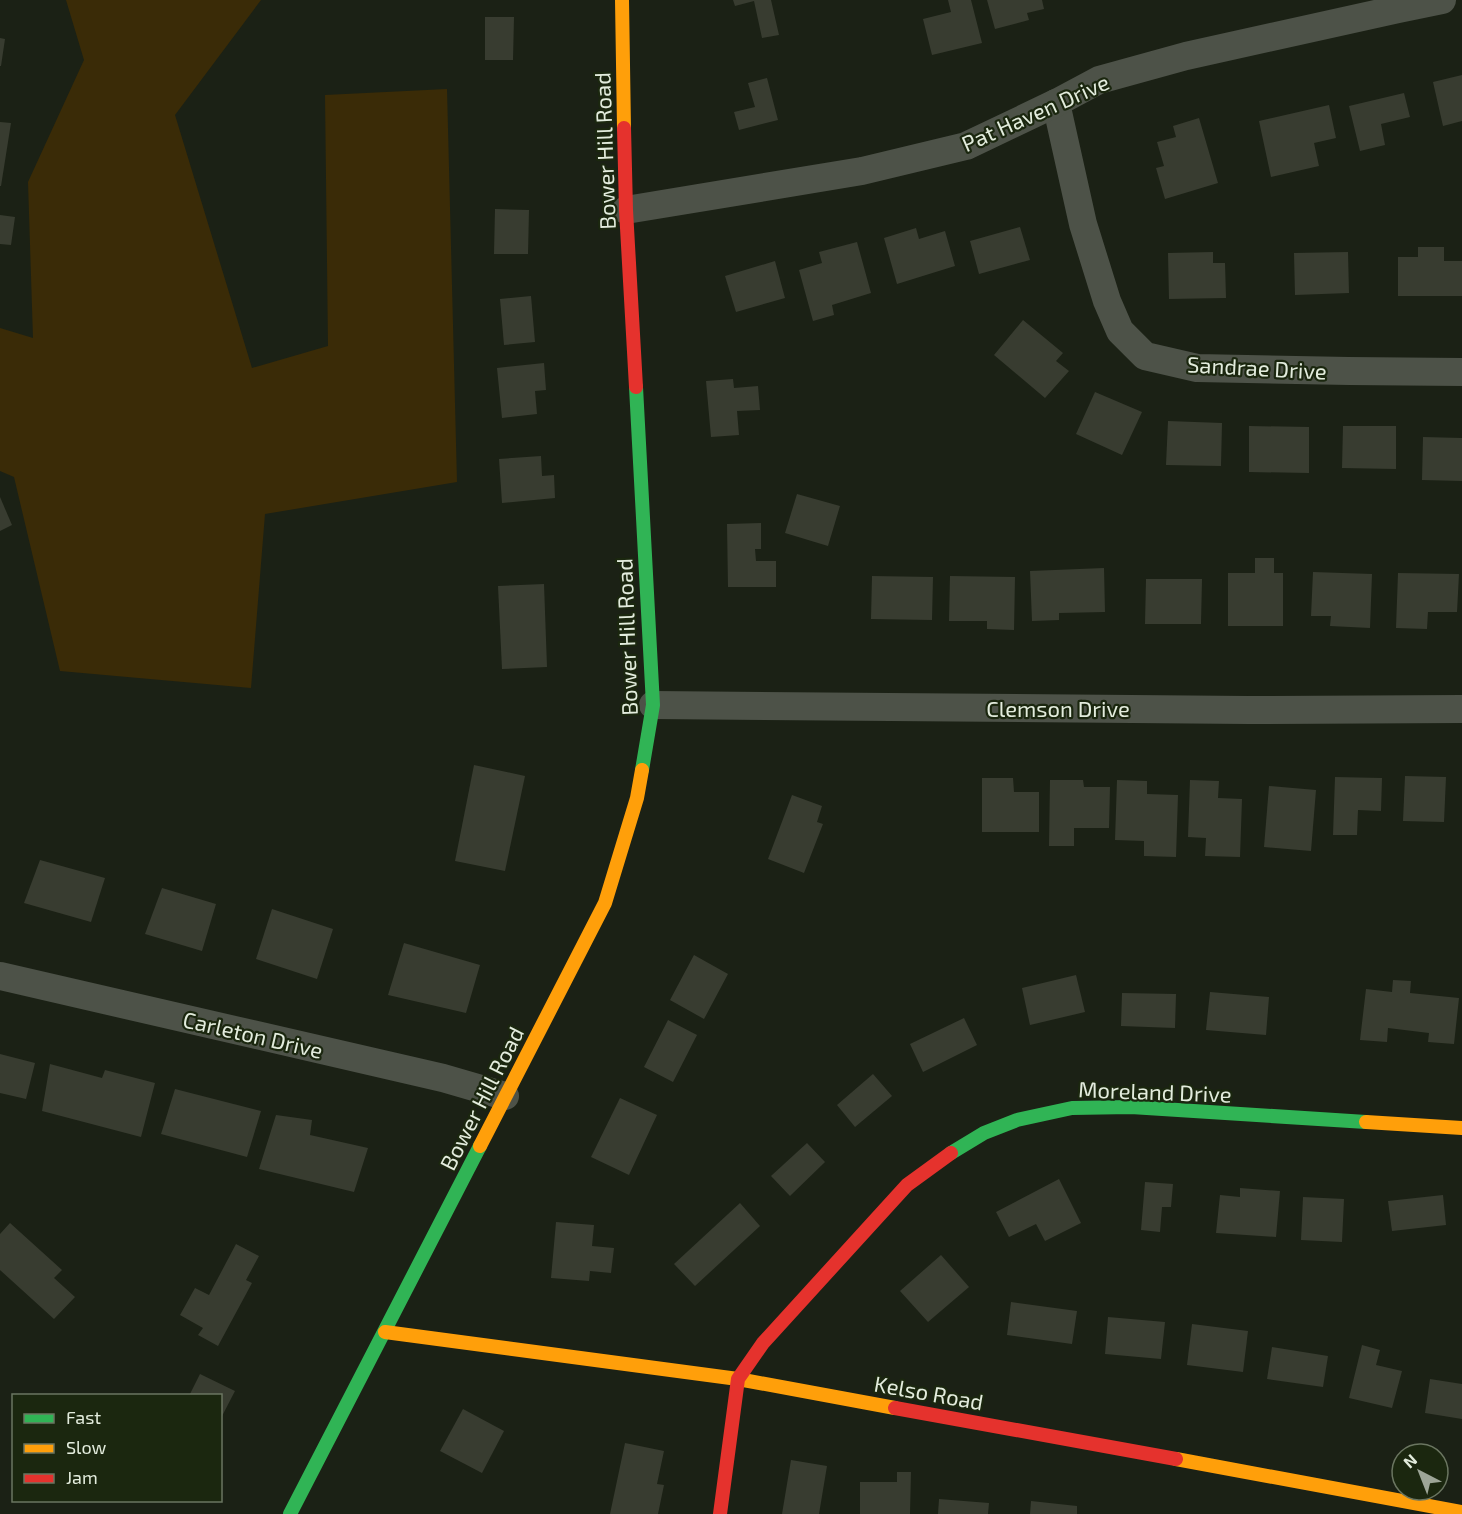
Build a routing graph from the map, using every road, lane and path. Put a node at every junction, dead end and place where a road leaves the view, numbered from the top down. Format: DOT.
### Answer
graph roads {
  1 [pos="622,0"];
  2 [pos="1442,0"];
  3 [pos="1056,103"];
  4 [pos="626,210"];
  5 [pos="1462,372"];
  6 [pos="653,705"];
  7 [pos="1462,709"];
  8 [pos="0,976"];
  9 [pos="505,1096"];
  10 [pos="1462,1128"];
  11 [pos="385,1332"];
  12 [pos="738,1379"];
  13 [pos="1462,1512"];
  14 [pos="290,1514"];
  15 [pos="720,1514"];
  1 -- 4 [label="street, Bower Hill Road"];
  2 -- 3 [label="street, Pat Haven Drive"];
  3 -- 4 [label="street, Pat Haven Drive"];
  3 -- 5 [label="street, Sandrae Drive"];
  4 -- 6 [label="street, Bower Hill Road"];
  6 -- 7 [label="street, Clemson Drive"];
  6 -- 9 [label="street, Bower Hill Road"];
  8 -- 9 [label="street, Carleton Drive"];
  9 -- 11 [label="street, Bower Hill Road"];
  10 -- 12 [label="street, Moreland Drive"];
  11 -- 12 [label="street, Kelso Road"];
  11 -- 14 [label="street, Bower Hill Road"];
  12 -- 13 [label="street, Kelso Road"];
  12 -- 15 [label="street"];
}
